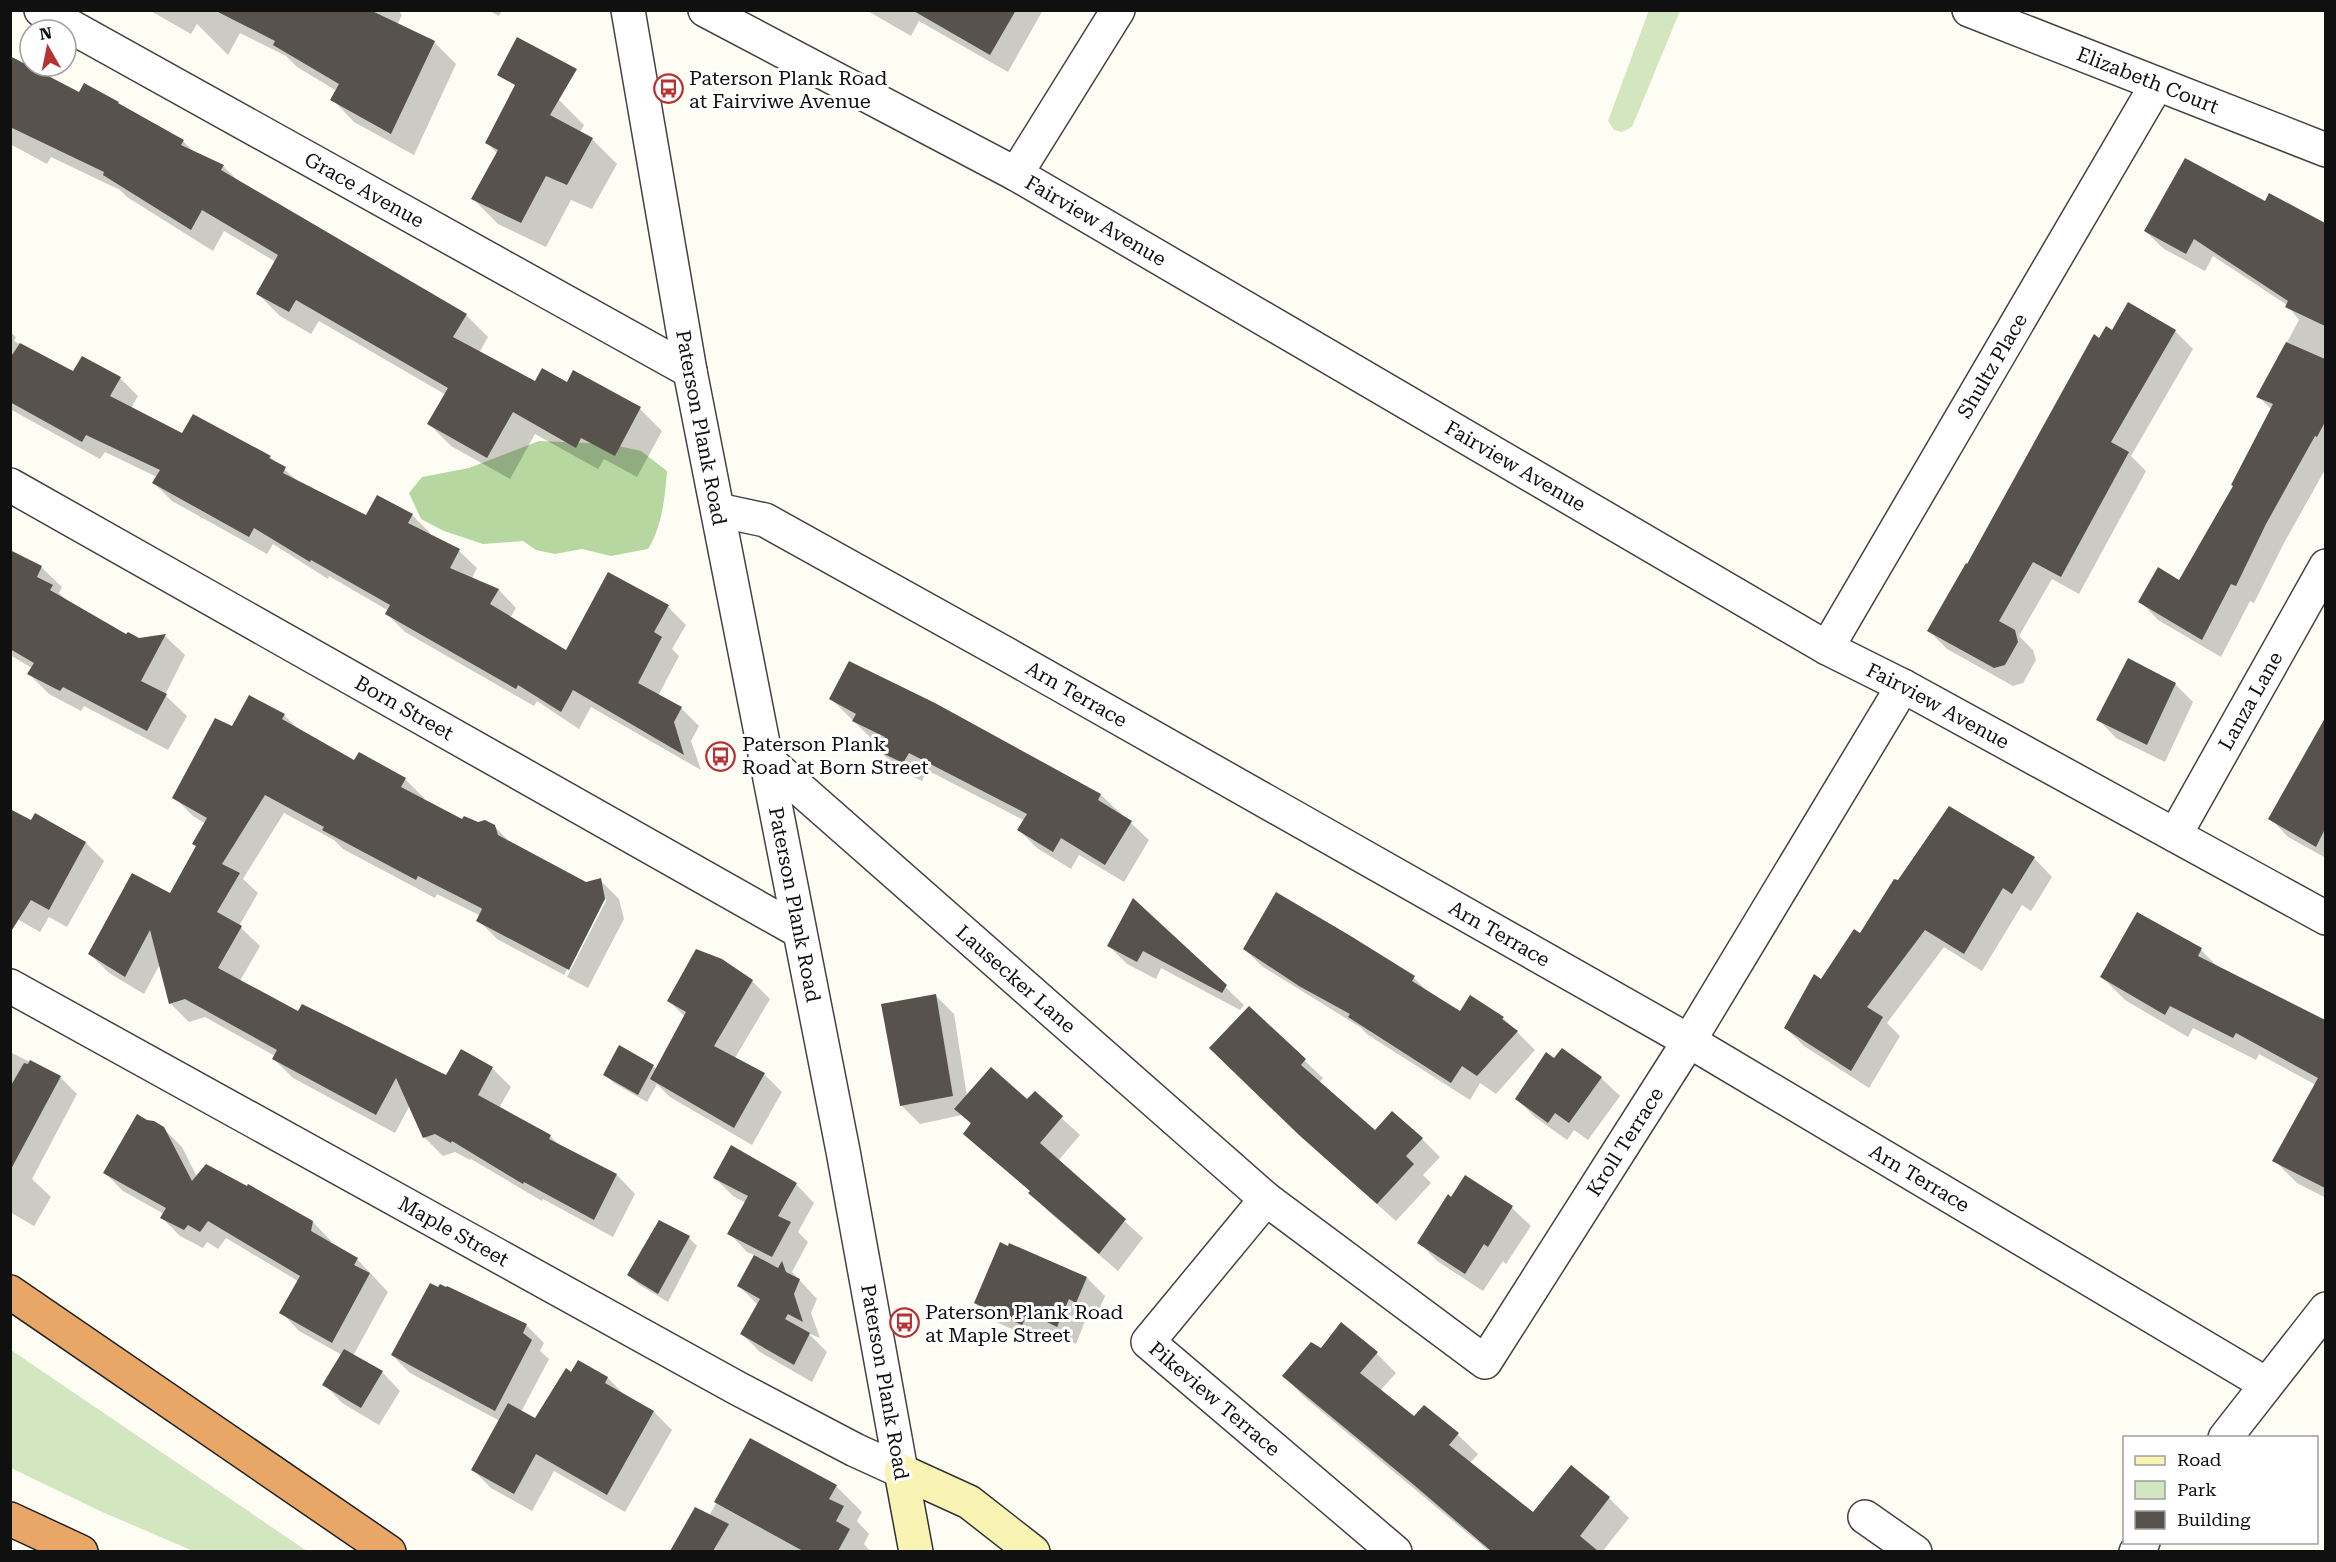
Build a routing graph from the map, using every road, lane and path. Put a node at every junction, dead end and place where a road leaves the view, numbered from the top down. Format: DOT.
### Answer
graph roads {
  1 [pos="40,10"];
  2 [pos="628,10"];
  3 [pos="705,10"];
  4 [pos="1118,10"];
  5 [pos="1969,10"];
  6 [pos="2157,84"];
  7 [pos="2325,150"];
  8 [pos="1016,174"];
  9 [pos="690,371"];
  10 [pos="10,485"];
  11 [pos="718,510"];
  12 [pos="2325,566"];
  13 [pos="1827,648"];
  14 [pos="1903,686"];
  15 [pos="766,759"];
  16 [pos="2175,834"];
  17 [pos="2325,918"];
  18 [pos="799,931"];
  19 [pos="10,986"];
  20 [pos="1689,1041"];
  21 [pos="1266,1199"];
  22 [pos="10,1292"];
  23 [pos="2325,1309"];
  24 [pos="2266,1384"];
  25 [pos="2226,1436"];
  26 [pos="901,1471"];
  27 [pos="1865,1517"];
  28 [pos="10,1519"];
  29 [pos="81,1551"];
  30 [pos="389,1551"];
  31 [pos="916,1551"];
  32 [pos="1033,1551"];
  33 [pos="1395,1551"];
  34 [pos="1915,1551"];
  1 -- 9 [label="street, Grace Avenue"];
  2 -- 9 [label="street, Paterson Plank Road"];
  3 -- 8 [label="street, Fairview Avenue"];
  4 -- 8 [label="street"];
  5 -- 6 [label="street, Elizabeth Court"];
  6 -- 7 [label="street, Elizabeth Court"];
  6 -- 13 [label="street, Shultz Place"];
  8 -- 13 [label="street, Fairview Avenue"];
  9 -- 11 [label="street, Paterson Plank Road"];
  10 -- 18 [label="street, Born Street"];
  11 -- 15 [label="street, Paterson Plank Road"];
  11 -- 20 [label="street, Arn Terrace"];
  12 -- 16 [label="street, Lanza Lane"];
  13 -- 14 [label="street, Fairview Avenue"];
  14 -- 16 [label="street, Fairview Avenue"];
  14 -- 20 [label="street, Kroll Terrace"];
  15 -- 18 [label="street, Paterson Plank Road"];
  15 -- 21 [label="street, Lausecker Lane"];
  16 -- 17 [label="street, Fairview Avenue"];
  18 -- 26 [label="street, Paterson Plank Road"];
  19 -- 26 [label="street, Maple Street"];
  20 -- 21 [label="street, Kroll Terrace"];
  20 -- 24 [label="street, Arn Terrace"];
  21 -- 33 [label="street, Pikeview Terrace"];
  22 -- 30 [label="highway"];
  23 -- 24 [label="street"];
  24 -- 25 [label="street"];
  26 -- 31 [label="main road, Paterson Plank Road"];
  26 -- 32 [label="main road"];
  27 -- 34 [label="street"];
  28 -- 29 [label="highway"];
}
